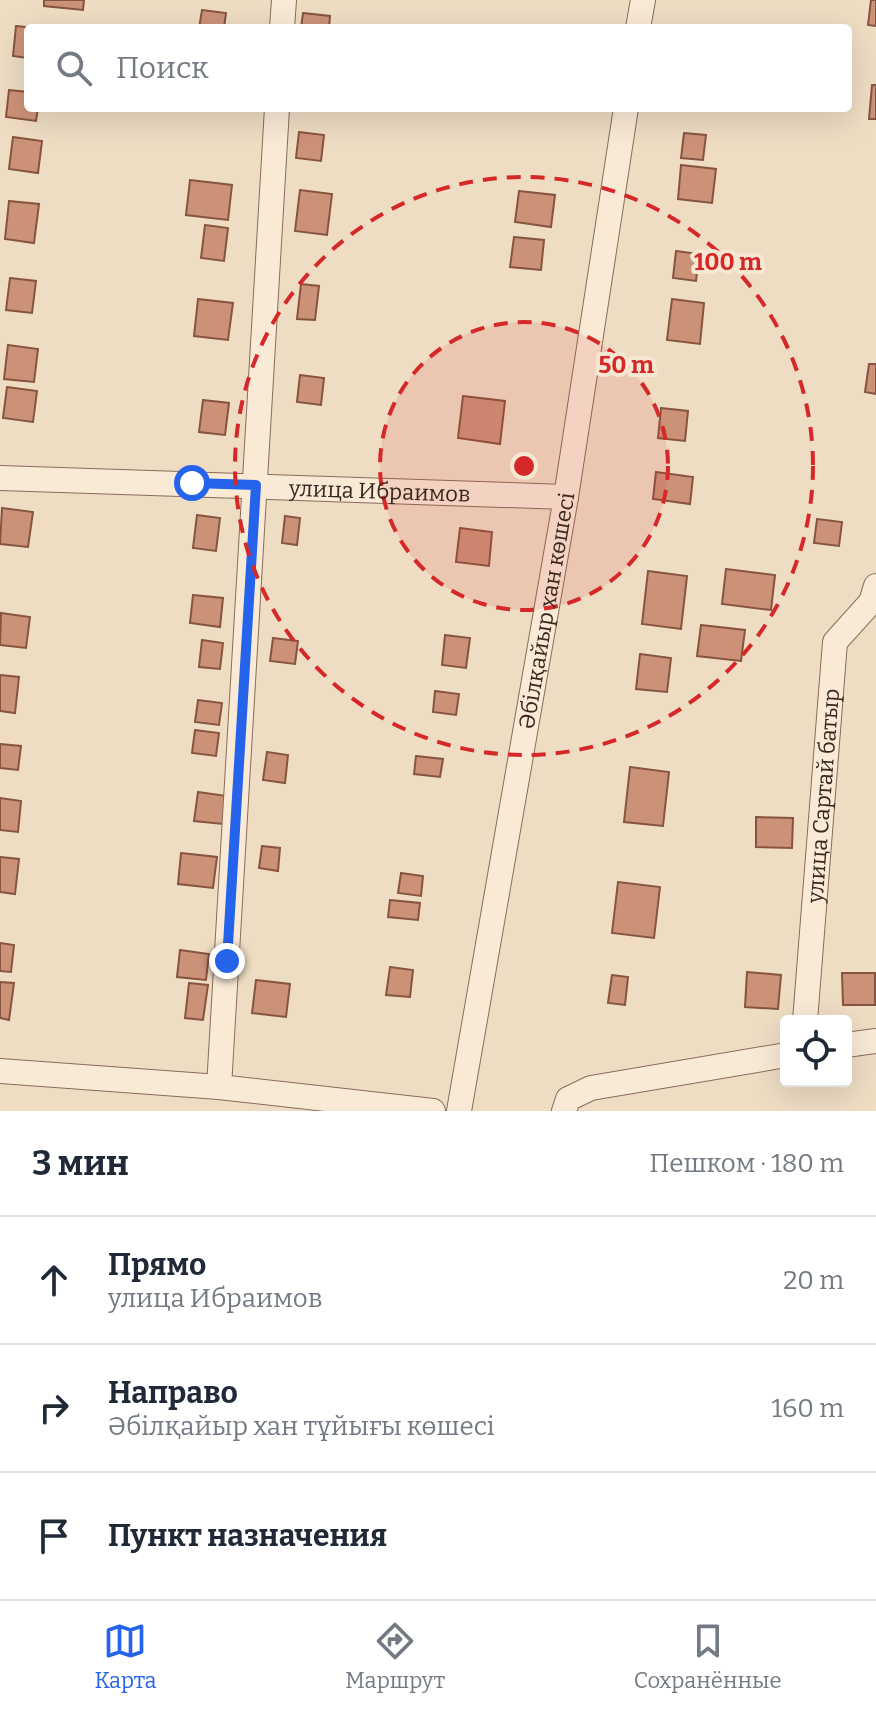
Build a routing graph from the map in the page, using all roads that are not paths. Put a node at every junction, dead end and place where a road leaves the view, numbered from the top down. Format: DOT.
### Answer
graph roads {
  1 [pos="284,0"];
  2 [pos="643,0"];
  3 [pos="282,24"];
  4 [pos="639,24"];
  5 [pos="277,112"];
  6 [pos="625,112"];
  7 [pos="0,478"];
  8 [pos="256,485"];
  9 [pos="566,497"];
  10 [pos="874,597"];
  11 [pos="805,1015"];
  12 [pos="876,1041"];
  13 [pos="852,1044"];
  14 [pos="780,1056"];
  15 [pos="0,1071"];
  16 [pos="219,1087"];
  17 [pos="433,1111"];
  18 [pos="459,1111"];
  19 [pos="564,1111"];
  1 -- 3 [label="street"];
  2 -- 4 [label="street"];
  5 -- 8 [label="street"];
  6 -- 9 [label="street, Әбілқайыр хан көшесі"];
  7 -- 8 [label="street, улица Ибраимов"];
  8 -- 9 [label="street, улица Ибраимов"];
  8 -- 16 [label="street"];
  9 -- 18 [label="street, Әбілқайыр хан көшесі"];
  10 -- 11 [label="street, улица Сартай батыр"];
  12 -- 13 [label="street"];
  14 -- 19 [label="street"];
  15 -- 16 [label="street"];
  16 -- 17 [label="street"];
}
